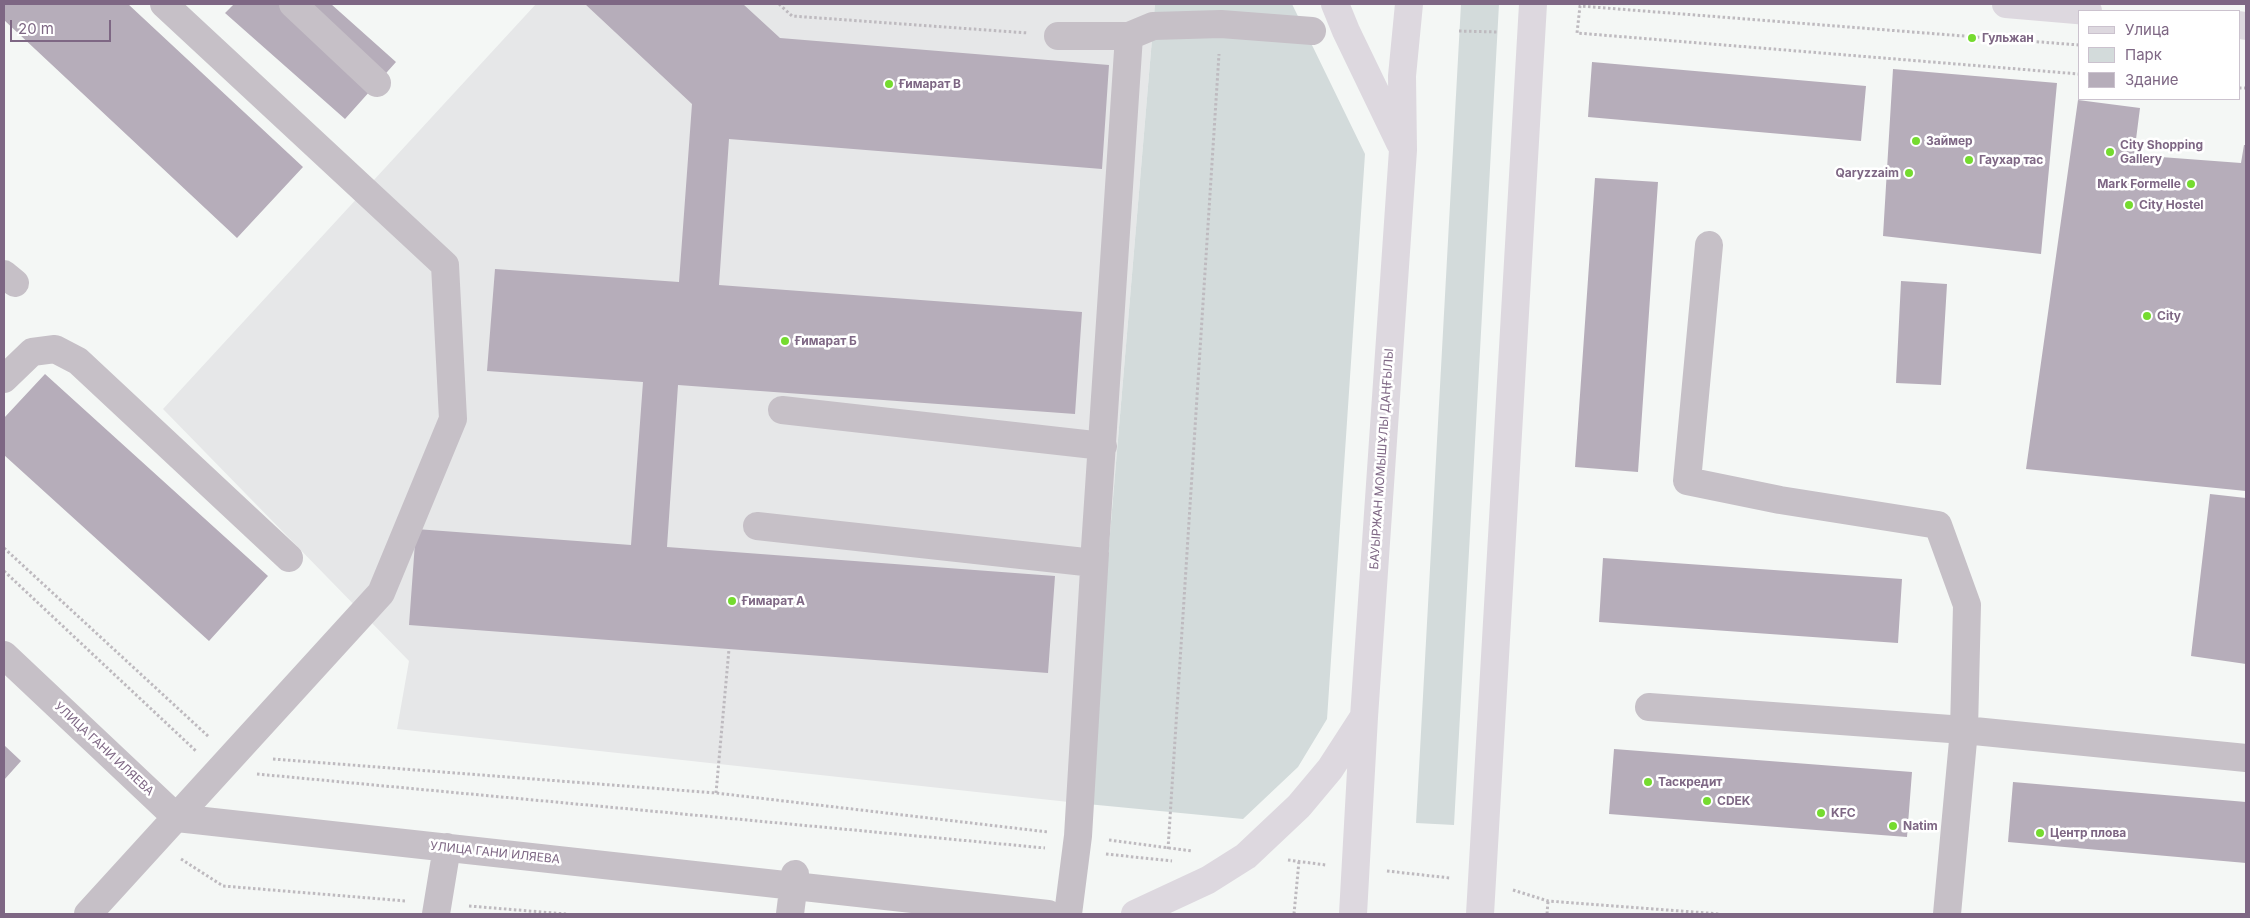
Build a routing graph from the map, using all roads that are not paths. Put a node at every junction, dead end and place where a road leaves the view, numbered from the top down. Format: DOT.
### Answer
graph roads {
  1 [pos="164,4"];
  2 [pos="293,4"];
  3 [pos="1335,4"];
  4 [pos="1409,4"];
  5 [pos="1533,4"];
  6 [pos="2006,4"];
  7 [pos="2078,10"];
  8 [pos="1312,31"];
  9 [pos="1058,36"];
  10 [pos="1129,36"];
  11 [pos="377,83"];
  12 [pos="1403,150"];
  13 [pos="1709,245"];
  14 [pos="4,380"];
  15 [pos="782,410"];
  16 [pos="1103,446"];
  17 [pos="757,526"];
  18 [pos="1096,552"];
  19 [pos="289,558"];
  20 [pos="4,656"];
  21 [pos="1649,707"];
  22 [pos="1364,717"];
  23 [pos="1964,730"];
  24 [pos="2246,758"];
  25 [pos="177,818"];
  26 [pos="447,847"];
  27 [pos="795,880"];
  28 [pos="437,909"];
  29 [pos="88,914"];
  30 [pos="790,914"];
  31 [pos="1048,914"];
  32 [pos="1068,914"];
  33 [pos="1135,914"];
  34 [pos="1353,914"];
  35 [pos="1480,914"];
  36 [pos="1946,914"];
  1 -- 25 [label="street"];
  2 -- 11 [label="street"];
  3 -- 12 [label="main road"];
  4 -- 12 [label="main road, БАУЫРЖАН МОМЫШҰЛЫ ДАҢҒЫЛЫ"];
  5 -- 35 [label="main road"];
  6 -- 7 [label="main road"];
  8 -- 10 [label="street"];
  9 -- 10 [label="street"];
  10 -- 16 [label="street"];
  12 -- 22 [label="main road, БАУЫРЖАН МОМЫШҰЛЫ ДАҢҒЫЛЫ"];
  13 -- 23 [label="street"];
  14 -- 19 [label="street"];
  15 -- 16 [label="street"];
  16 -- 18 [label="street"];
  17 -- 18 [label="street"];
  18 -- 32 [label="street"];
  20 -- 25 [label="street, УЛИЦА ГАНИ ИЛЯЕВА"];
  21 -- 23 [label="street"];
  22 -- 33 [label="main road"];
  22 -- 34 [label="main road, БАУЫРЖАН МОМЫШҰЛЫ ДАҢҒЫЛЫ"];
  23 -- 24 [label="street"];
  23 -- 36 [label="street"];
  25 -- 26 [label="street, УЛИЦА ГАНИ ИЛЯЕВА"];
  25 -- 29 [label="street"];
  26 -- 27 [label="street, УЛИЦА ГАНИ ИЛЯЕВА"];
  26 -- 28 [label="street"];
  27 -- 30 [label="street"];
  27 -- 31 [label="street, УЛИЦА ГАНИ ИЛЯЕВА"];
}
